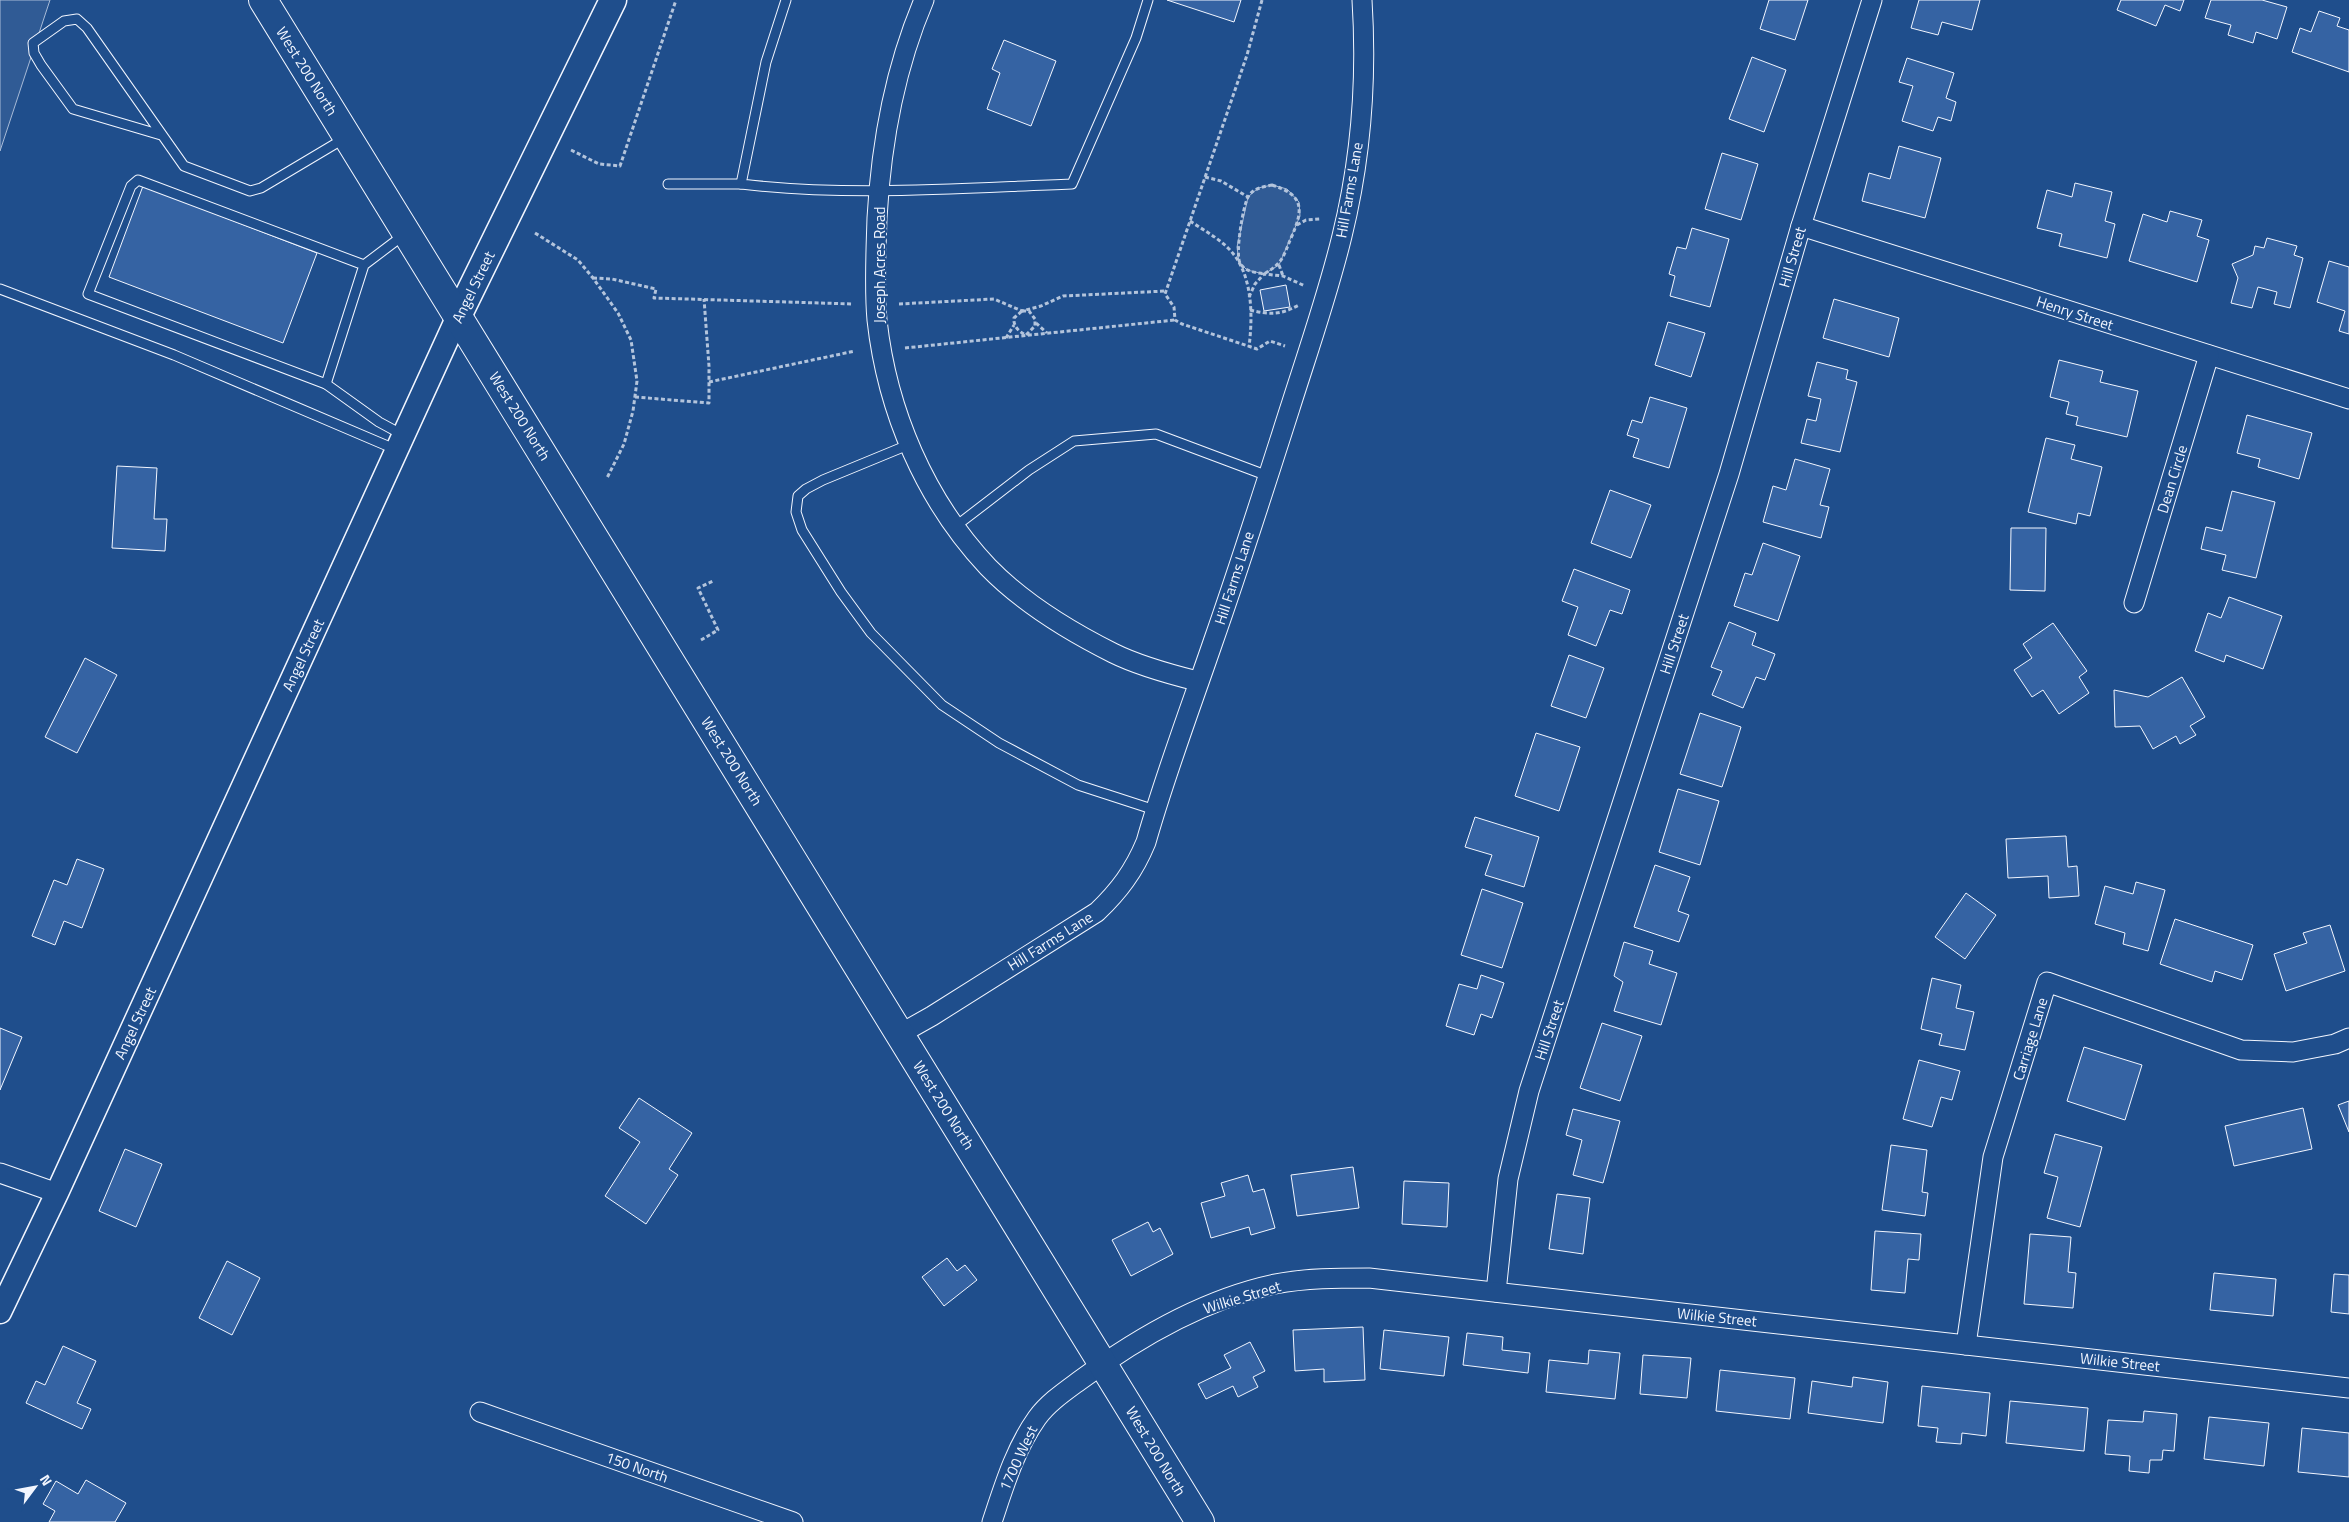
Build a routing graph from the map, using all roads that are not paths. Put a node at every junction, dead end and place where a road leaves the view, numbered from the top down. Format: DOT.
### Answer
graph roads {
  1 [pos="263,0"];
  2 [pos="613,0"];
  3 [pos="786,0"];
  4 [pos="924,0"];
  5 [pos="1148,0"];
  6 [pos="1362,0"];
  7 [pos="1872,0"];
  8 [pos="161,135"];
  9 [pos="347,136"];
  10 [pos="668,184"];
  11 [pos="741,184"];
  12 [pos="879,191"];
  13 [pos="1801,226"];
  14 [pos="407,233"];
  15 [pos="364,265"];
  16 [pos="0,289"];
  17 [pos="458,316"];
  18 [pos="2210,355"];
  19 [pos="326,384"];
  20 [pos="2349,399"];
  21 [pos="400,443"];
  22 [pos="908,445"];
  23 [pos="1268,476"];
  24 [pos="956,526"];
  25 [pos="2134,604"];
  26 [pos="1197,681"];
  27 [pos="1155,810"];
  28 [pos="900,1034"];
  29 [pos="2349,1038"];
  30 [pos="0,1173"];
  31 [pos="57,1193"];
  32 [pos="1496,1292"];
  33 [pos="0,1312"];
  34 [pos="1966,1345"];
  35 [pos="1103,1364"];
  36 [pos="2349,1388"];
  37 [pos="480,1412"];
  38 [pos="793,1522"];
  39 [pos="992,1522"];
  40 [pos="1200,1522"];
  1 -- 9 [label="main road, West 200 North"];
  2 -- 17 [label="main road, Angel Street"];
  3 -- 11 [label="lane"];
  4 -- 12 [label="street, Joseph Acres Road"];
  5 -- 12 [label="lane"];
  6 -- 23 [label="street, Hill Farms Lane"];
  7 -- 13 [label="street, Hill Street"];
  8 -- 8 [label="lane"];
  8 -- 9 [label="lane"];
  9 -- 14 [label="main road, West 200 North"];
  10 -- 11 [label="lane"];
  11 -- 12 [label="lane"];
  12 -- 22 [label="street, Joseph Acres Road"];
  13 -- 18 [label="street, Henry Street"];
  13 -- 32 [label="street, Hill Street"];
  14 -- 15 [label="lane"];
  14 -- 17 [label="main road, West 200 North"];
  15 -- 19 [label="lane"];
  15 -- 19 [label="lane"];
  16 -- 21 [label="lane"];
  17 -- 21 [label="street, Angel Street"];
  17 -- 28 [label="main road, West 200 North"];
  18 -- 20 [label="street, Henry Street"];
  18 -- 25 [label="street, Dean Circle"];
  19 -- 21 [label="lane"];
  21 -- 31 [label="street, Angel Street"];
  22 -- 24 [label="street, Joseph Acres Road"];
  22 -- 27 [label="lane"];
  23 -- 24 [label="lane"];
  23 -- 26 [label="street, Hill Farms Lane"];
  24 -- 26 [label="street, Joseph Acres Road"];
  26 -- 27 [label="street, Hill Farms Lane"];
  27 -- 28 [label="street, Hill Farms Lane"];
  28 -- 35 [label="main road, West 200 North"];
  29 -- 34 [label="street, Carriage Lane"];
  30 -- 31 [label="street"];
  31 -- 33 [label="street, Angel Street"];
  32 -- 34 [label="street, Wilkie Street"];
  32 -- 35 [label="street, Wilkie Street"];
  34 -- 36 [label="street, Wilkie Street"];
  35 -- 39 [label="street, 1700 West"];
  35 -- 40 [label="main road, West 200 North"];
  37 -- 38 [label="street, 150 North"];
}
